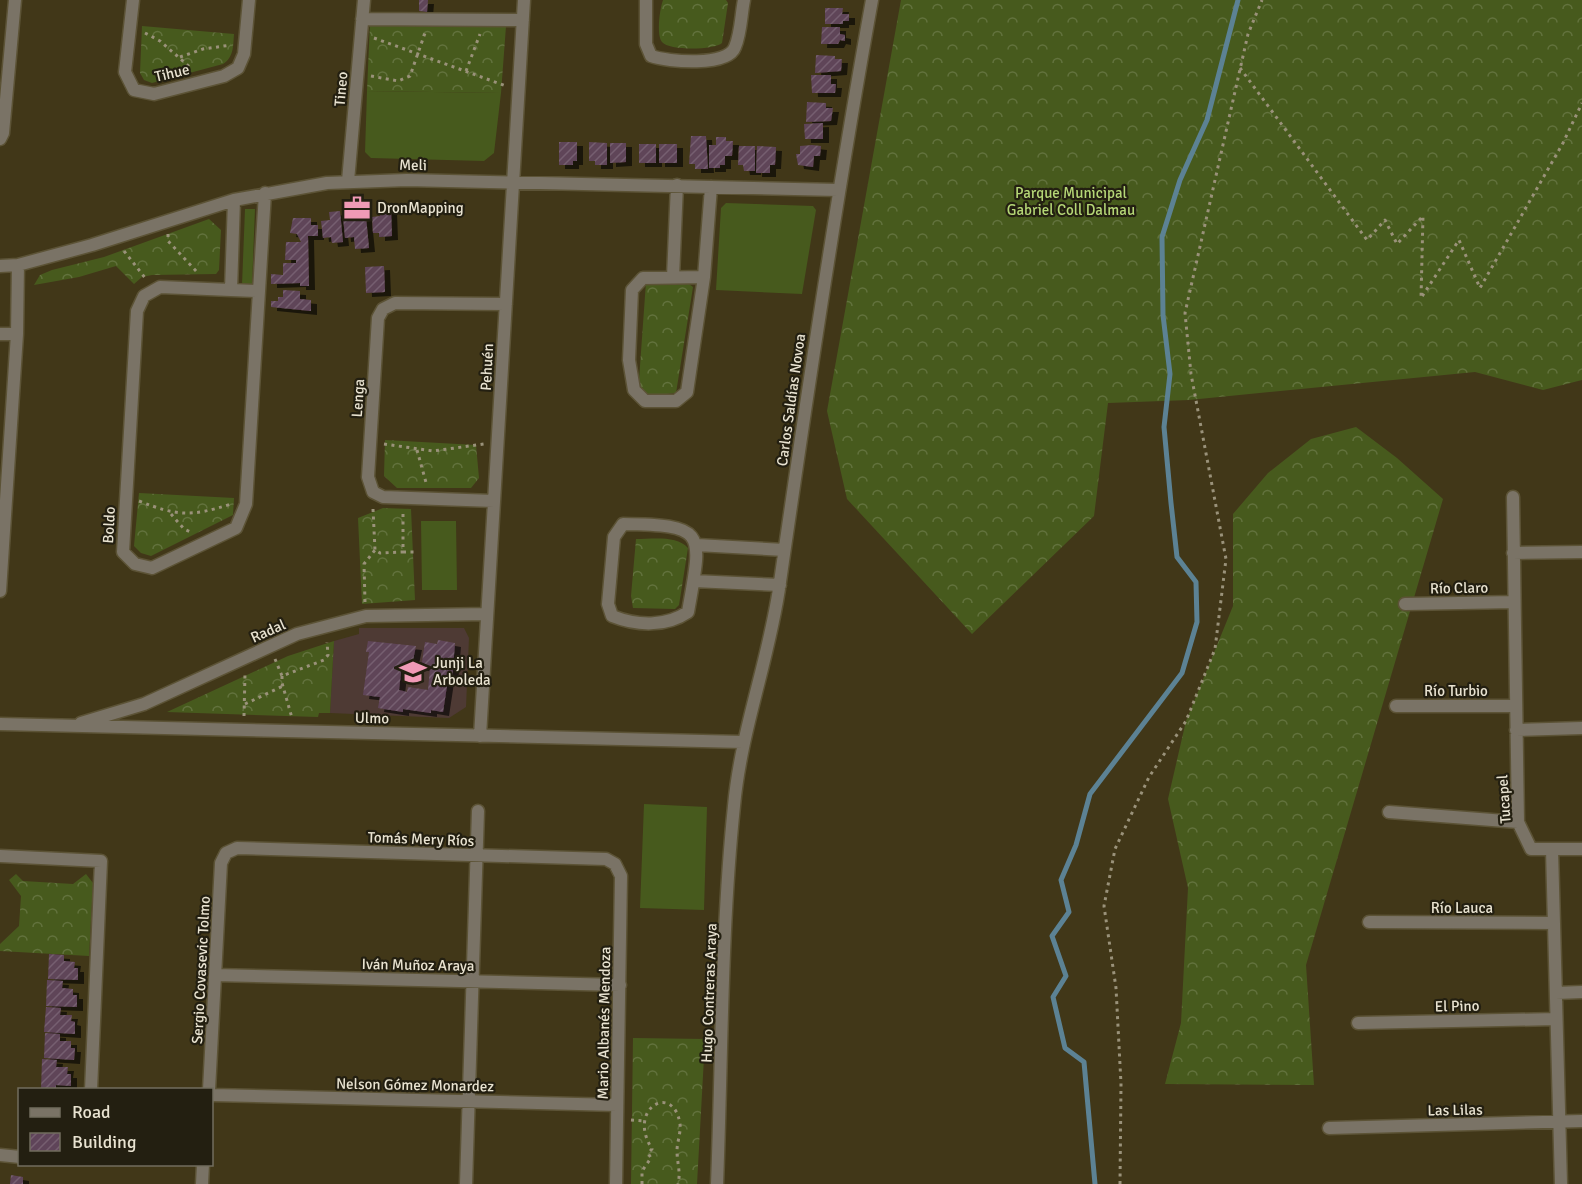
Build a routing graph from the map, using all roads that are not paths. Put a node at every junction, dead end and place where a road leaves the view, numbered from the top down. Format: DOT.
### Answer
graph roads {
  1 [pos="15,0"];
  2 [pos="132,0"];
  3 [pos="249,0"];
  4 [pos="364,0"];
  5 [pos="524,0"];
  6 [pos="646,0"];
  7 [pos="744,0"];
  8 [pos="872,0"];
  9 [pos="362,19"];
  10 [pos="523,20"];
  11 [pos="0,139"];
  12 [pos="348,181"];
  13 [pos="513,183"];
  14 [pos="677,185"];
  15 [pos="711,187"];
  16 [pos="838,190"];
  17 [pos="266,193"];
  18 [pos="234,200"];
  19 [pos="18,265"];
  20 [pos="0,266"];
  21 [pos="673,277"];
  22 [pos="704,277"];
  23 [pos="231,290"];
  24 [pos="259,291"];
  25 [pos="506,304"];
  26 [pos="0,334"];
  27 [pos="17,334"];
  28 [pos="1513,497"];
  29 [pos="494,501"];
  30 [pos="697,545"];
  31 [pos="784,550"];
  32 [pos="1582,552"];
  33 [pos="1513,553"];
  34 [pos="694,581"];
  35 [pos="780,585"];
  36 [pos="0,591"];
  37 [pos="1514,602"];
  38 [pos="1405,604"];
  39 [pos="487,614"];
  40 [pos="1396,706"];
  41 [pos="1516,706"];
  42 [pos="0,724"];
  43 [pos="72,726"];
  44 [pos="1582,728"];
  45 [pos="1516,730"];
  46 [pos="480,736"];
  47 [pos="743,742"];
  48 [pos="734,803"];
  49 [pos="478,811"];
  50 [pos="1389,812"];
  51 [pos="1518,822"];
  52 [pos="1582,849"];
  53 [pos="1552,850"];
  54 [pos="226,853"];
  55 [pos="0,856"];
  56 [pos="477,856"];
  57 [pos="615,864"];
  58 [pos="1369,922"];
  59 [pos="1554,923"];
  60 [pos="215,975"];
  61 [pos="471,981"];
  62 [pos="620,985"];
  63 [pos="1582,992"];
  64 [pos="1556,993"];
  65 [pos="1556,1018"];
  66 [pos="1358,1023"];
  67 [pos="91,1088"];
  68 [pos="209,1088"];
  69 [pos="213,1095"];
  70 [pos="468,1101"];
  71 [pos="617,1105"];
  72 [pos="1582,1121"];
  73 [pos="1559,1122"];
  74 [pos="1329,1128"];
  75 [pos="0,1155"];
  76 [pos="18,1157"];
  77 [pos="203,1166"];
  78 [pos="202,1184"];
  79 [pos="465,1184"];
  80 [pos="616,1184"];
  81 [pos="717,1184"];
  82 [pos="1560,1184"];
  1 -- 11 [label="street"];
  2 -- 3 [label="street, Tihue"];
  4 -- 9 [label="street, Tineo"];
  5 -- 10 [label="street, Pehuén"];
  6 -- 7 [label="street"];
  8 -- 16 [label="street, Carlos Saldías Novoa"];
  9 -- 10 [label="street"];
  9 -- 12 [label="street, Tineo"];
  10 -- 13 [label="street, Pehuén"];
  12 -- 13 [label="street, Meli"];
  12 -- 17 [label="street, Meli"];
  13 -- 14 [label="street, Meli"];
  13 -- 25 [label="street, Pehuén"];
  14 -- 15 [label="street, Meli"];
  14 -- 21 [label="street"];
  15 -- 16 [label="street, Meli"];
  15 -- 22 [label="street"];
  16 -- 31 [label="street, Carlos Saldías Novoa"];
  17 -- 18 [label="street, Meli"];
  17 -- 24 [label="street, Boldo"];
  18 -- 19 [label="street, Meli"];
  18 -- 23 [label="street"];
  19 -- 20 [label="street, Meli"];
  19 -- 27 [label="street"];
  21 -- 22 [label="street"];
  21 -- 22 [label="street"];
  23 -- 24 [label="street"];
  23 -- 24 [label="street, Boldo"];
  25 -- 29 [label="street, Pehuén"];
  25 -- 29 [label="street, Lenga"];
  26 -- 27 [label="street"];
  27 -- 36 [label="street"];
  28 -- 33 [label="street, Tucapel"];
  29 -- 39 [label="street, Pehuén"];
  30 -- 31 [label="street"];
  30 -- 34 [label="street"];
  30 -- 34 [label="street"];
  31 -- 35 [label="street, Carlos Saldías Novoa"];
  32 -- 33 [label="street"];
  33 -- 37 [label="street, Tucapel"];
  34 -- 35 [label="street"];
  35 -- 47 [label="street, Carlos Saldías Novoa"];
  37 -- 38 [label="street, Río Claro"];
  37 -- 41 [label="street, Tucapel"];
  39 -- 43 [label="street, Radal"];
  39 -- 46 [label="street, Pehuén"];
  40 -- 41 [label="street, Río Turbio"];
  41 -- 45 [label="street, Tucapel"];
  42 -- 43 [label="street, Ulmo"];
  43 -- 46 [label="street, Ulmo"];
  44 -- 45 [label="street"];
  45 -- 51 [label="street, Tucapel"];
  46 -- 47 [label="street, Ulmo"];
  47 -- 48 [label="street, Carlos Saldías Novoa"];
  48 -- 81 [label="street, Hugo Contreras Araya"];
  49 -- 56 [label="street"];
  50 -- 51 [label="street"];
  51 -- 53 [label="street, Tucapel"];
  52 -- 53 [label="street"];
  53 -- 59 [label="street"];
  54 -- 56 [label="street, Tomás Mery Ríos"];
  54 -- 60 [label="street, Sergio Covasevic Tolmo"];
  55 -- 67 [label="street"];
  56 -- 57 [label="street, Tomás Mery Ríos"];
  56 -- 61 [label="street"];
  57 -- 62 [label="street, Mario Albanés Mendoza"];
  58 -- 59 [label="street, Río Lauca"];
  59 -- 64 [label="street"];
  60 -- 61 [label="street, Iván Muñoz Araya"];
  60 -- 68 [label="street, Sergio Covasevic Tolmo"];
  61 -- 62 [label="street, Iván Muñoz Araya"];
  61 -- 70 [label="street"];
  62 -- 71 [label="street, Mario Albanés Mendoza"];
  63 -- 64 [label="street"];
  64 -- 65 [label="street"];
  65 -- 66 [label="street, El Pino"];
  65 -- 73 [label="street"];
  69 -- 70 [label="street, Nelson Gómez Monardez"];
  70 -- 71 [label="street, Nelson Gómez Monardez"];
  70 -- 79 [label="street"];
  71 -- 80 [label="street, Mario Albanés Mendoza"];
  72 -- 73 [label="street, Las Lilas"];
  73 -- 74 [label="street, Las Lilas"];
  73 -- 82 [label="street"];
  75 -- 76 [label="street"];
  77 -- 78 [label="street"];
}
